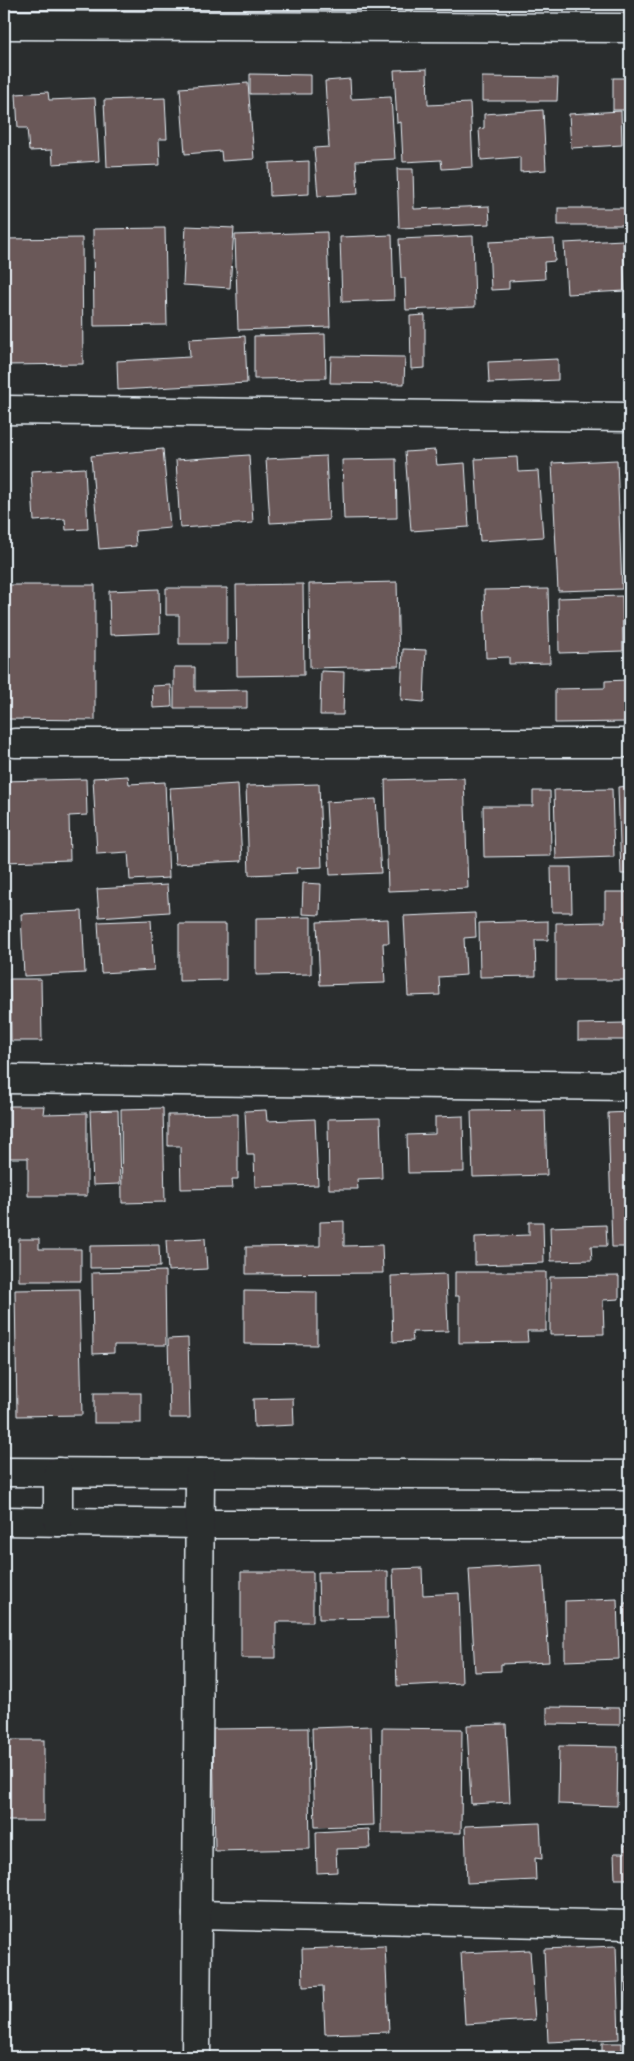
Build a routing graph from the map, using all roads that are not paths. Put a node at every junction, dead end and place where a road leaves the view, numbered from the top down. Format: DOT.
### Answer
graph roads {
  1 [pos="4,25"];
  2 [pos="630,28"];
  3 [pos="4,410"];
  4 [pos="630,417"];
  5 [pos="15,743"];
  6 [pos="630,743"];
  7 [pos="4,1079"];
  8 [pos="630,1086"];
  9 [pos="4,1472"];
  10 [pos="58,1472"];
  11 [pos="200,1473"];
  12 [pos="630,1475"];
  13 [pos="4,1521"];
  14 [pos="58,1522"];
  15 [pos="201,1524"];
  16 [pos="630,1524"];
  17 [pos="197,1915"];
  18 [pos="630,1925"];
  19 [pos="196,2057"];
  1 -- 2 [label="street"];
  3 -- 4 [label="street"];
  5 -- 6 [label="street"];
  7 -- 8 [label="street"];
  9 -- 10 [label="street"];
  10 -- 11 [label="street"];
  10 -- 14 [label="street"];
  11 -- 12 [label="street"];
  11 -- 15 [label="street"];
  13 -- 14 [label="street"];
  14 -- 15 [label="street"];
  15 -- 16 [label="street"];
  15 -- 17 [label="street"];
  17 -- 18 [label="street"];
  17 -- 19 [label="street"];
}
